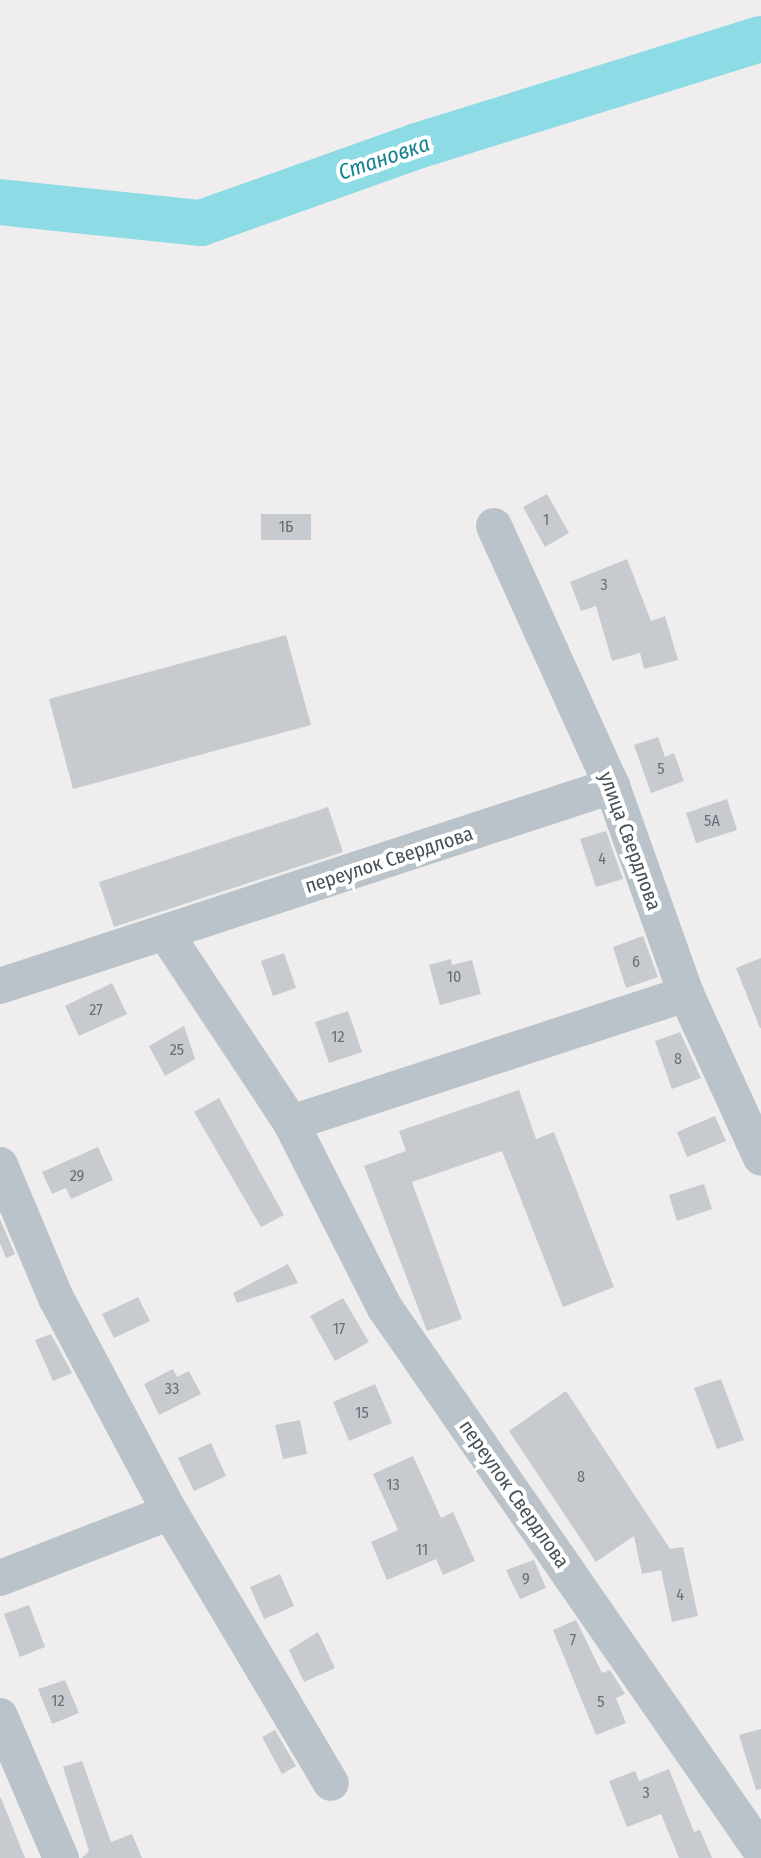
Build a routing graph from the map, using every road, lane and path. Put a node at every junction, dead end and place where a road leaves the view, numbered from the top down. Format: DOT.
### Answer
graph roads {
  1 [pos="494,526"];
  2 [pos="612,786"];
  3 [pos="166,934"];
  4 [pos="0,986"];
  5 [pos="686,994"];
  6 [pos="291,1123"];
  7 [pos="761,1158"];
  8 [pos="0,1165"];
  9 [pos="170,1512"];
  10 [pos="0,1578"];
  11 [pos="0,1716"];
  12 [pos="331,1783"];
  13 [pos="761,1851"];
  14 [pos="61,1858"];
  1 -- 2 [label="street, улица Свердлова"];
  2 -- 3 [label="street, переулок Свердлова"];
  2 -- 5 [label="street, улица Свердлова"];
  3 -- 4 [label="street, переулок Свердлова"];
  3 -- 6 [label="street, переулок Свердлова"];
  5 -- 6 [label="street"];
  5 -- 7 [label="street, улица Свердлова"];
  6 -- 13 [label="street, переулок Свердлова"];
  8 -- 9 [label="street"];
  9 -- 10 [label="street"];
  9 -- 12 [label="street"];
  11 -- 14 [label="street"];
}
